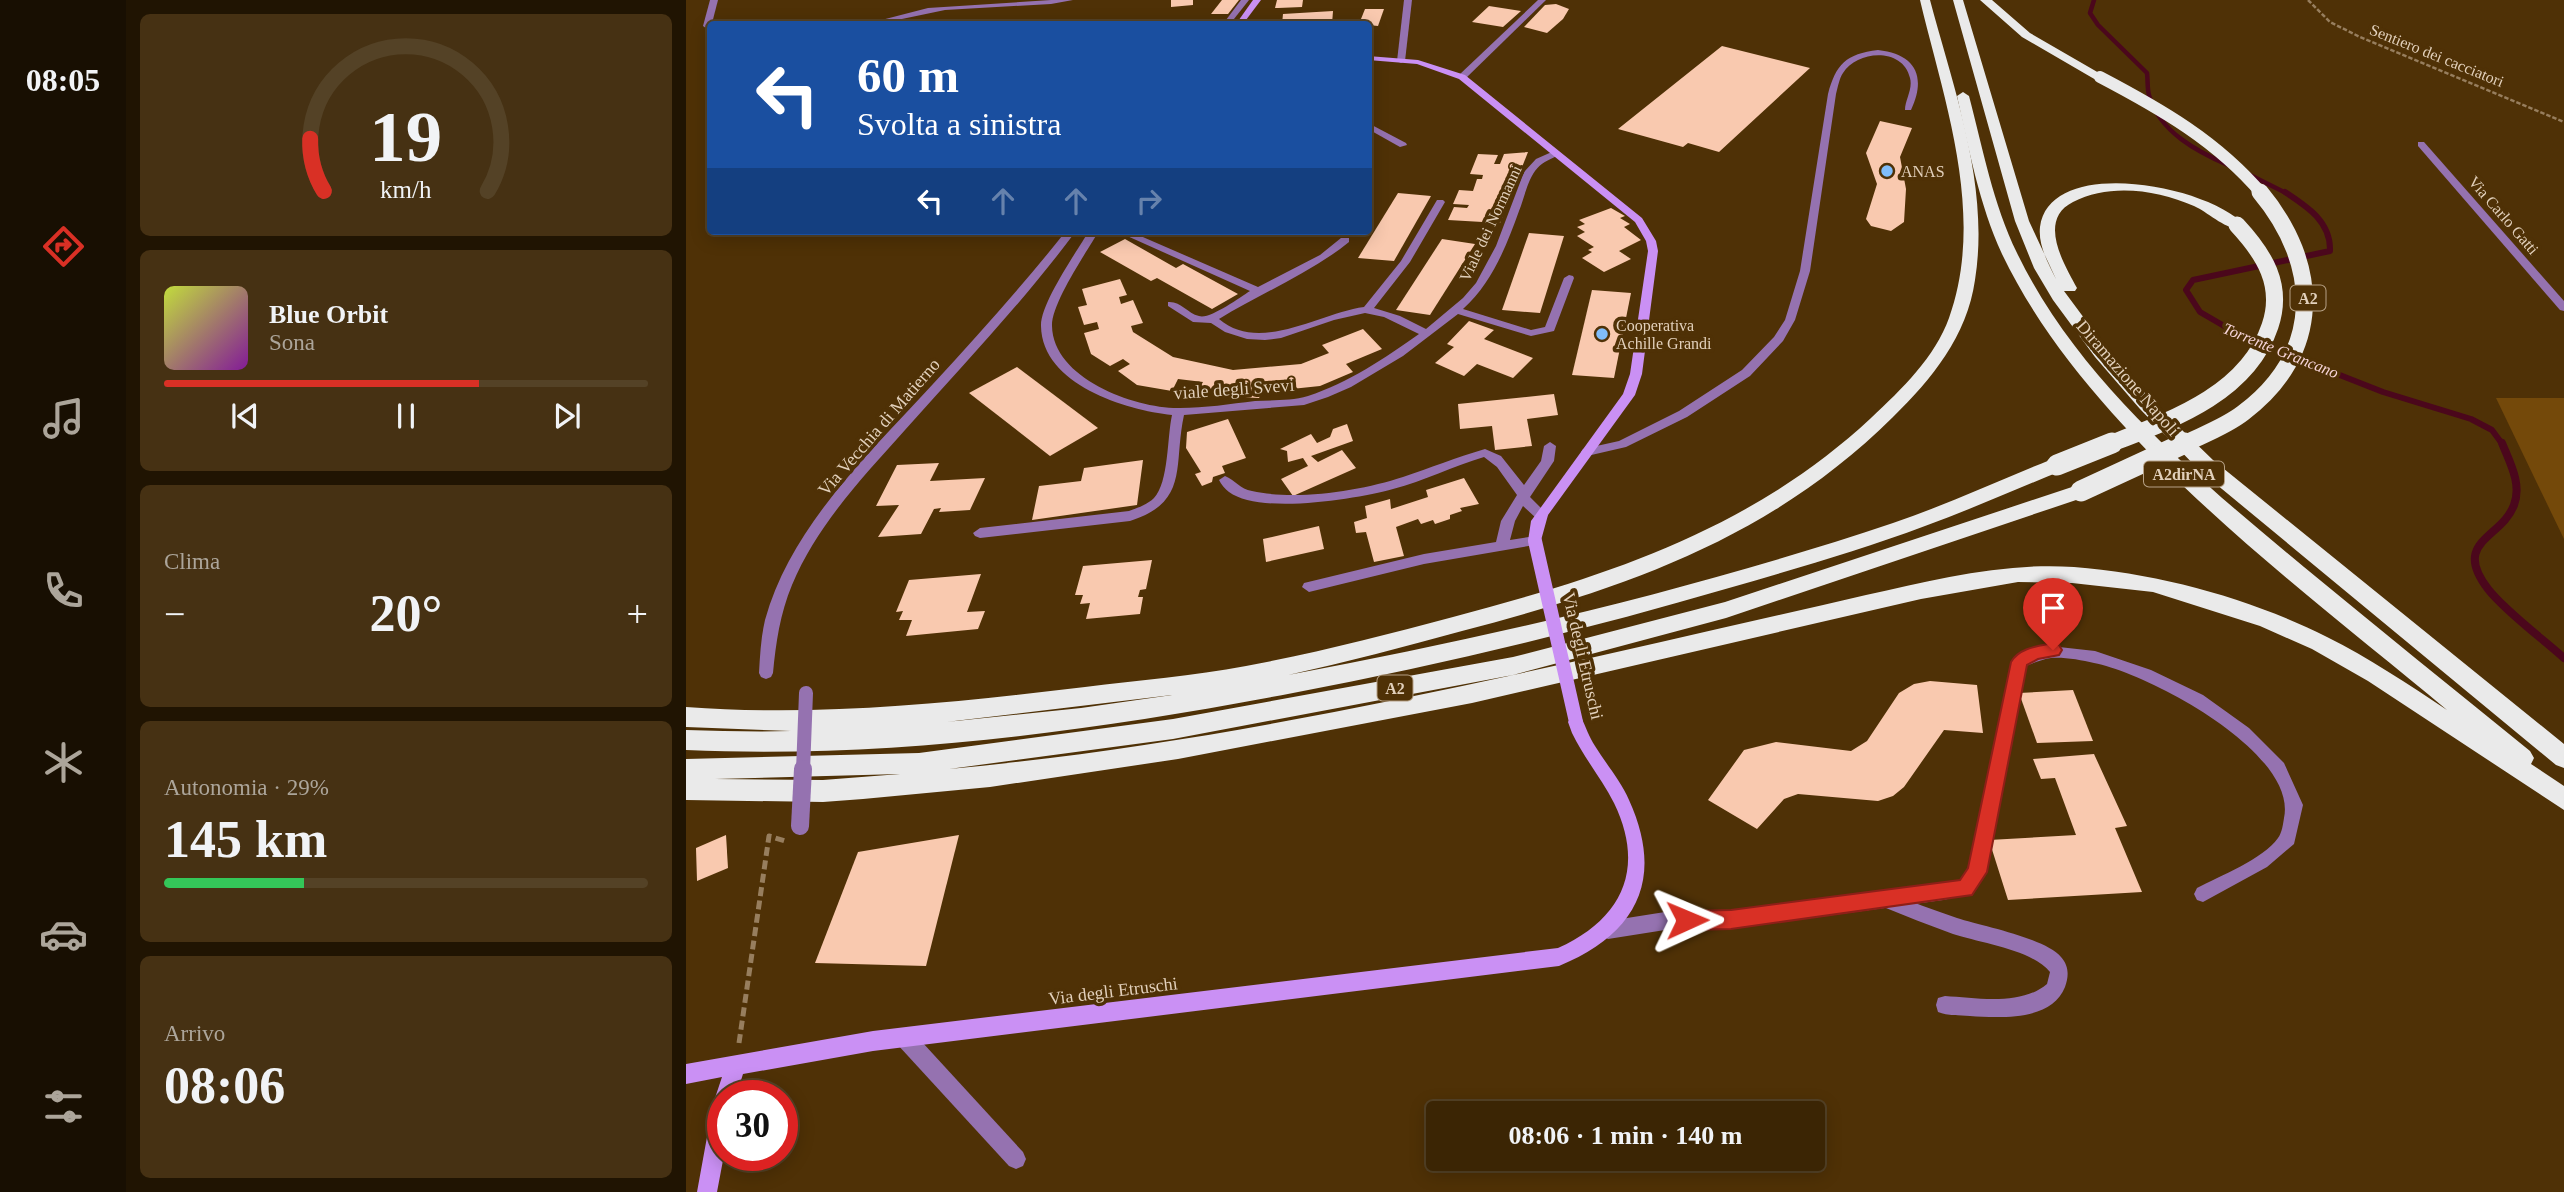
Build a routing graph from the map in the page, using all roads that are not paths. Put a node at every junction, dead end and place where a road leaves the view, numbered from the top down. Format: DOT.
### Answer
graph roads {
  1 [pos="714,0"];
  2 [pos="929,0"];
  3 [pos="1069,0"];
  4 [pos="1245,0"];
  5 [pos="1257,0"];
  6 [pos="1408,0"];
  7 [pos="1533,0"];
  8 [pos="1542,0"];
  9 [pos="1925,0"];
  10 [pos="1937,0"];
  11 [pos="1958,0"];
  12 [pos="1985,0"];
  13 [pos="924,11"];
  14 [pos="708,21"];
  15 [pos="882,21"];
  16 [pos="1228,21"];
  17 [pos="1240,21"];
  18 [pos="1372,58"];
  19 [pos="1401,61"];
  20 [pos="1459,76"];
  21 [pos="1908,107"];
  22 [pos="1372,127"];
  23 [pos="2421,144"];
  24 [pos="1403,145"];
  25 [pos="1554,154"];
  26 [pos="1440,202"];
  27 [pos="1067,235"];
  28 [pos="1092,235"];
  29 [pos="1130,235"];
  30 [pos="1345,240"];
  31 [pos="1569,278"];
  32 [pos="1258,291"];
  33 [pos="1172,304"];
  34 [pos="2564,308"];
  35 [pos="1367,310"];
  36 [pos="1458,311"];
  37 [pos="1213,320"];
  38 [pos="1425,333"];
  39 [pos="2101,353"];
  40 [pos="1179,412"];
  41 [pos="1550,446"];
  42 [pos="1587,452"];
  43 [pos="1225,480"];
  44 [pos="1524,494"];
  45 [pos="1541,515"];
  46 [pos="980,533"];
  47 [pos="1535,541"];
  48 [pos="1503,545"];
  49 [pos="1309,587"];
  50 [pos="766,673"];
  51 [pos="806,693"];
  52 [pos="686,717"];
  53 [pos="686,740"];
  54 [pos="2564,758"];
  55 [pos="686,769"];
  56 [pos="686,789"];
  57 [pos="2564,793"];
  58 [pos="2564,799"];
  59 [pos="800,826"];
  60 [pos="2203,894"];
  61 [pos="1887,900"];
  62 [pos="1608,930"];
  63 [pos="1945,1005"];
  64 [pos="904,1037"];
  65 [pos="736,1065"];
  66 [pos="686,1074"];
  67 [pos="731,1080"];
  68 [pos="1017,1159"];
  69 [pos="711,1171"];
  70 [pos="707,1192"];
  1 -- 14 [label="street"];
  2 -- 13 [label="street"];
  3 -- 13 [label="street"];
  4 -- 16 [label="street"];
  5 -- 17 [label="main road"];
  6 -- 19 [label="street"];
  7 -- 20 [label="street"];
  8 -- 20 [label="street"];
  9 -- 52 [label="highway"];
  10 -- 57 [label="highway, Diramazione Napoli / A2dirNA"];
  11 -- 39 [label="highway, Diramazione Napoli / A2dirNA"];
  12 -- 55 [label="highway, A2, bridge"];
  13 -- 15 [label="street"];
  18 -- 19 [label="main road, Via degli Etruschi"];
  19 -- 20 [label="main road, Via degli Etruschi"];
  20 -- 25 [label="main road, Via degli Etruschi"];
  21 -- 42 [label="street"];
  22 -- 24 [label="street"];
  23 -- 34 [label="street, Via Carlo Gatti"];
  25 -- 36 [label="street, Viale dei Normanni"];
  25 -- 42 [label="main road, Via degli Etruschi"];
  26 -- 35 [label="street"];
  27 -- 50 [label="street, Via Vecchia di Matierno"];
  28 -- 40 [label="street, viale degli Svevi"];
  29 -- 32 [label="street"];
  30 -- 32 [label="street"];
  31 -- 36 [label="street"];
  32 -- 37 [label="street"];
  33 -- 37 [label="street"];
  35 -- 37 [label="street"];
  35 -- 38 [label="street"];
  36 -- 38 [label="street, Viale dei Normanni"];
  38 -- 40 [label="street, viale degli Svevi"];
  39 -- 53 [label="highway, bridge"];
  39 -- 54 [label="highway, Diramazione Napoli / A2dirNA"];
  40 -- 46 [label="street"];
  41 -- 44 [label="street"];
  42 -- 45 [label="main road, Via degli Etruschi"];
  43 -- 44 [label="street"];
  44 -- 45 [label="street"];
  44 -- 48 [label="street"];
  45 -- 47 [label="main road, Via degli Etruschi"];
  47 -- 48 [label="street"];
  47 -- 62 [label="main road, Via degli Etruschi, bridge"];
  48 -- 49 [label="street"];
  51 -- 59 [label="street, bridge"];
  56 -- 58 [label="highway"];
  60 -- 61 [label="street"];
  61 -- 62 [label="street"];
  61 -- 63 [label="street"];
  62 -- 64 [label="main road, Via degli Etruschi"];
  64 -- 65 [label="main road, Via degli Etruschi"];
  64 -- 68 [label="street"];
  65 -- 66 [label="main road"];
  65 -- 67 [label="main road"];
  69 -- 70 [label="main road"];
}
